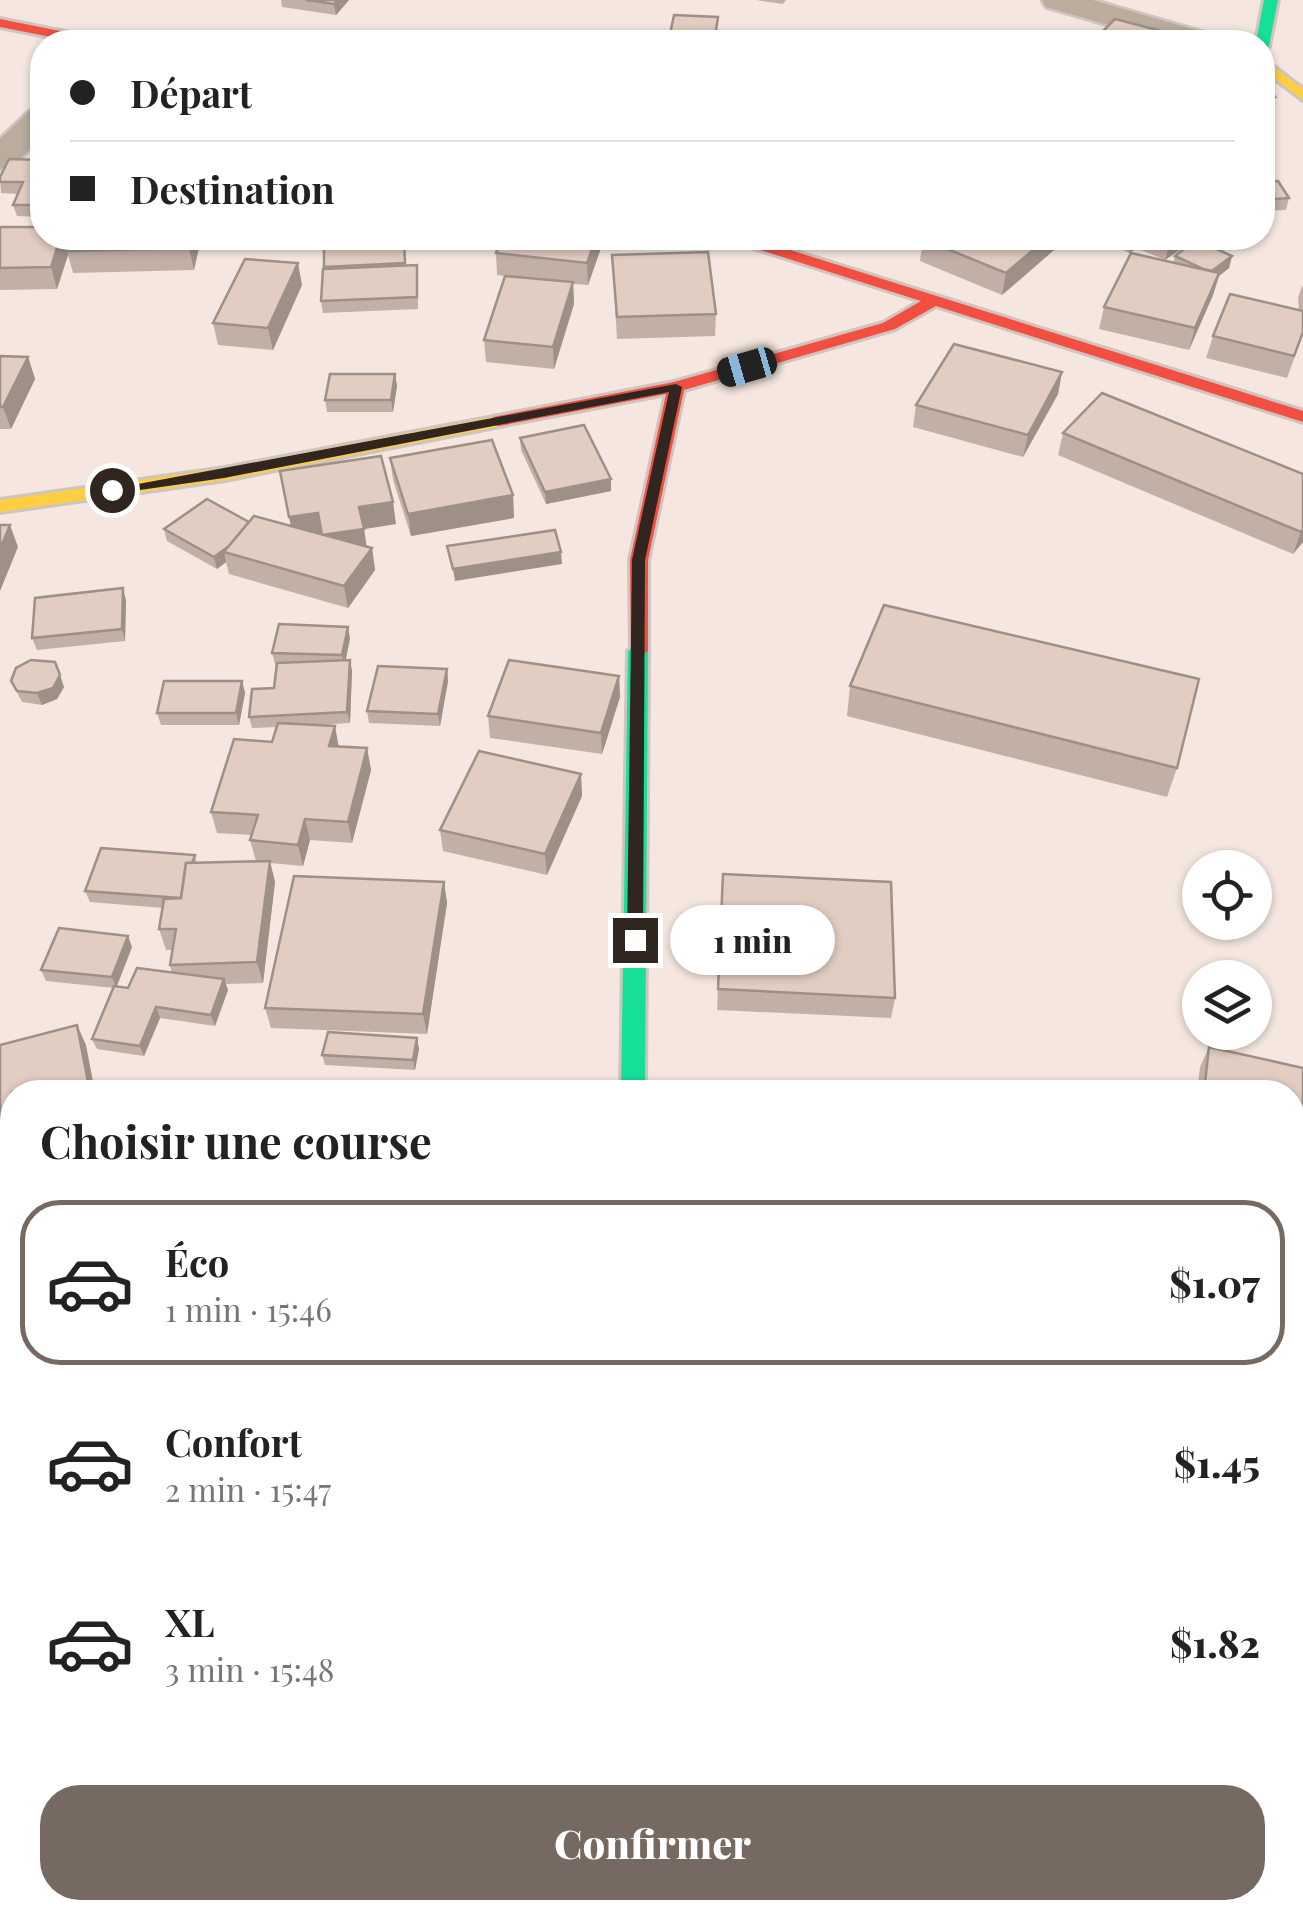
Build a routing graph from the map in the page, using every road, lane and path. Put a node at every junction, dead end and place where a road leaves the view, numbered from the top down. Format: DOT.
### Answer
graph roads {
  1 [pos="1058,0"];
  2 [pos="1271,0"];
  3 [pos="0,23"];
  4 [pos="48,30"];
  5 [pos="1160,30"];
  6 [pos="1265,30"];
  7 [pos="1275,73"];
  8 [pos="1303,96"];
  9 [pos="30,131"];
  10 [pos="0,158"];
  11 [pos="776,250"];
  12 [pos="935,300"];
  13 [pos="676,387"];
  14 [pos="1303,416"];
  15 [pos="0,506"];
  16 [pos="633,1080"];
  1 -- 5 [label="street"];
  2 -- 6 [label="street"];
  3 -- 4 [label="street"];
  7 -- 8 [label="street"];
  9 -- 10 [label="street"];
  11 -- 12 [label="street"];
  12 -- 13 [label="street"];
  12 -- 14 [label="street"];
  13 -- 15 [label="street"];
  13 -- 16 [label="street"];
}
